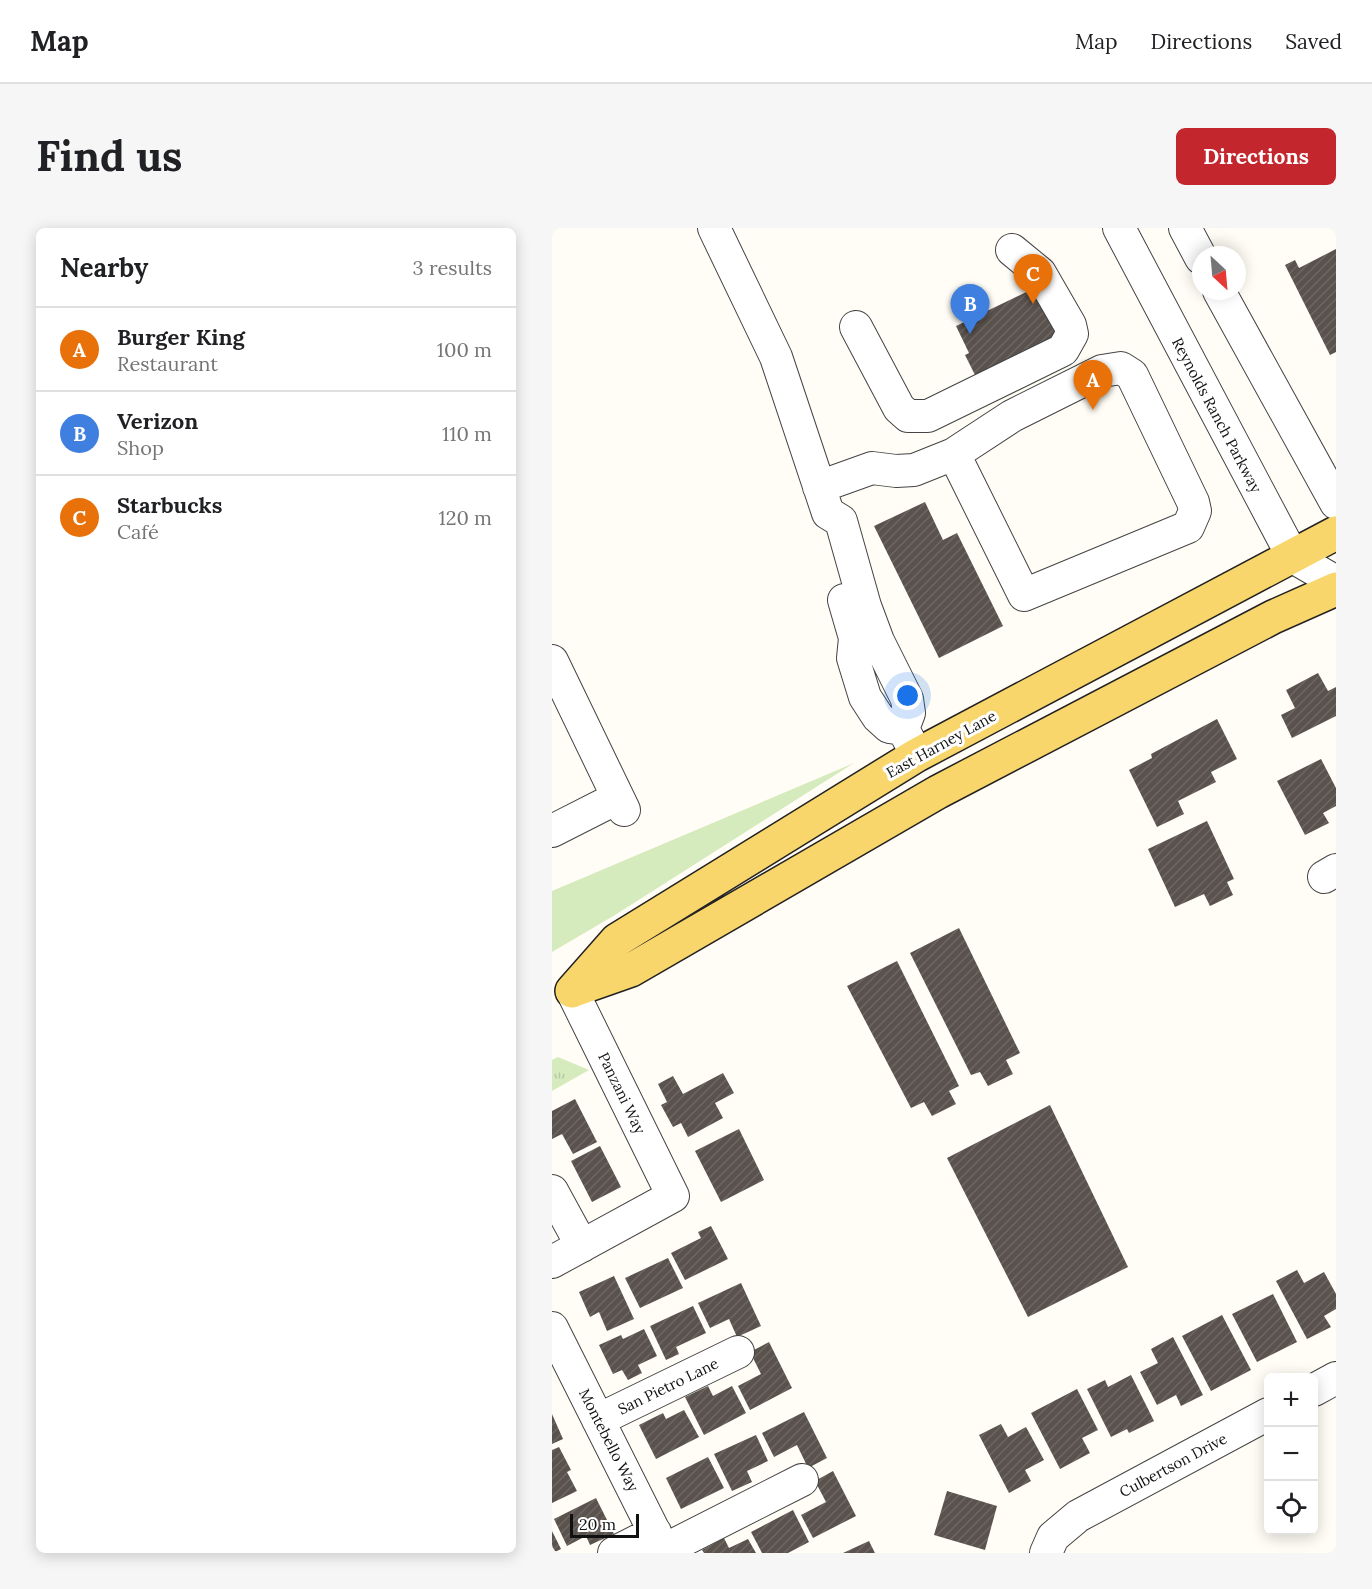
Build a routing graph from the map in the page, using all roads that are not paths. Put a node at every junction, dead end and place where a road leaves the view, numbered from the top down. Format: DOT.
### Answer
graph roads {
  1 [pos="714,228"];
  2 [pos="1119,228"];
  3 [pos="1185,228"];
  4 [pos="1195,246"];
  5 [pos="1012,250"];
  6 [pos="1224,300"];
  7 [pos="856,327"];
  8 [pos="954,454"];
  9 [pos="824,500"];
  10 [pos="1336,503"];
  11 [pos="1336,533"];
  12 [pos="1293,557"];
  13 [pos="1336,582"];
  14 [pos="1336,589"];
  15 [pos="552,661"];
  16 [pos="910,742"];
  17 [pos="552,831"];
  18 [pos="562,996"];
  19 [pos="552,1191"];
  20 [pos="582,1246"];
  21 [pos="552,1262"];
  22 [pos="552,1328"];
  23 [pos="738,1352"];
  24 [pos="1336,1378"];
  25 [pos="1318,1388"];
  26 [pos="1264,1417"];
  27 [pos="598,1419"];
  28 [pos="802,1480"];
  29 [pos="661,1545"];
  30 [pos="614,1553"];
  31 [pos="1046,1553"];
  1 -- 9 [label="street"];
  2 -- 12 [label="street, Reynolds Ranch Parkway"];
  3 -- 4 [label="street"];
  5 -- 7 [label="street"];
  6 -- 10 [label="street"];
  8 -- 8 [label="street"];
  8 -- 9 [label="street"];
  9 -- 16 [label="street"];
  11 -- 12 [label="main road, East Harney Lane"];
  12 -- 13 [label="street"];
  12 -- 16 [label="main road, East Harney Lane"];
  14 -- 18 [label="main road"];
  15 -- 17 [label="street"];
  16 -- 18 [label="main road, East Harney Lane"];
  18 -- 20 [label="street, Panzani Way"];
  19 -- 20 [label="street"];
  20 -- 21 [label="street"];
  22 -- 27 [label="street, Montebello Way"];
  23 -- 27 [label="street, San Pietro Lane"];
  24 -- 25 [label="street"];
  26 -- 31 [label="street, Culbertson Drive"];
  27 -- 29 [label="street, Montebello Way"];
  28 -- 29 [label="street"];
  29 -- 30 [label="street"];
}
